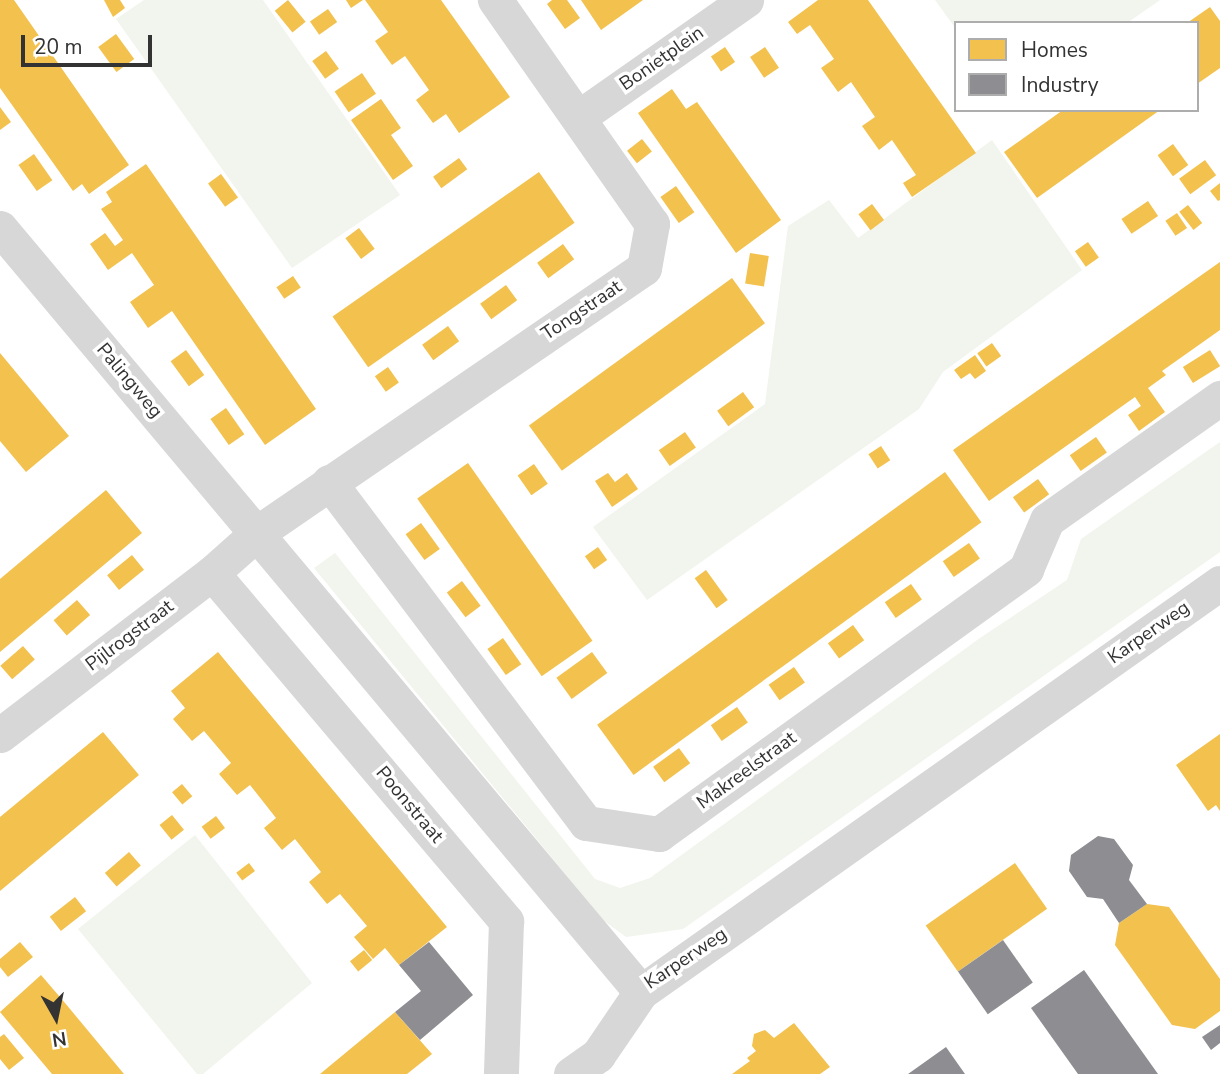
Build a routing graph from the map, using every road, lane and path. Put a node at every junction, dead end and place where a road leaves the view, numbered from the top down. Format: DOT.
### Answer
graph roads {
  1 [pos="495,0"];
  2 [pos="746,0"];
  3 [pos="579,117"];
  4 [pos="0,228"];
  5 [pos="1220,398"];
  6 [pos="329,482"];
  7 [pos="257,534"];
  8 [pos="212,573"];
  9 [pos="1220,583"];
  10 [pos="0,735"];
  11 [pos="641,992"];
  12 [pos="500,1074"];
  13 [pos="571,1074"];
  1 -- 3 [label="street, Tongstraat"];
  2 -- 3 [label="street, Bonietplein"];
  3 -- 6 [label="street, Tongstraat"];
  4 -- 7 [label="street, Palingweg"];
  5 -- 6 [label="street, Makreelstraat"];
  6 -- 7 [label="street, Tongstraat"];
  7 -- 8 [label="street, Pijlrogstraat"];
  7 -- 11 [label="street, Karperweg"];
  8 -- 10 [label="street, Pijlrogstraat"];
  8 -- 12 [label="street, Poonstraat"];
  9 -- 11 [label="street, Karperweg"];
  11 -- 13 [label="street"];
}
